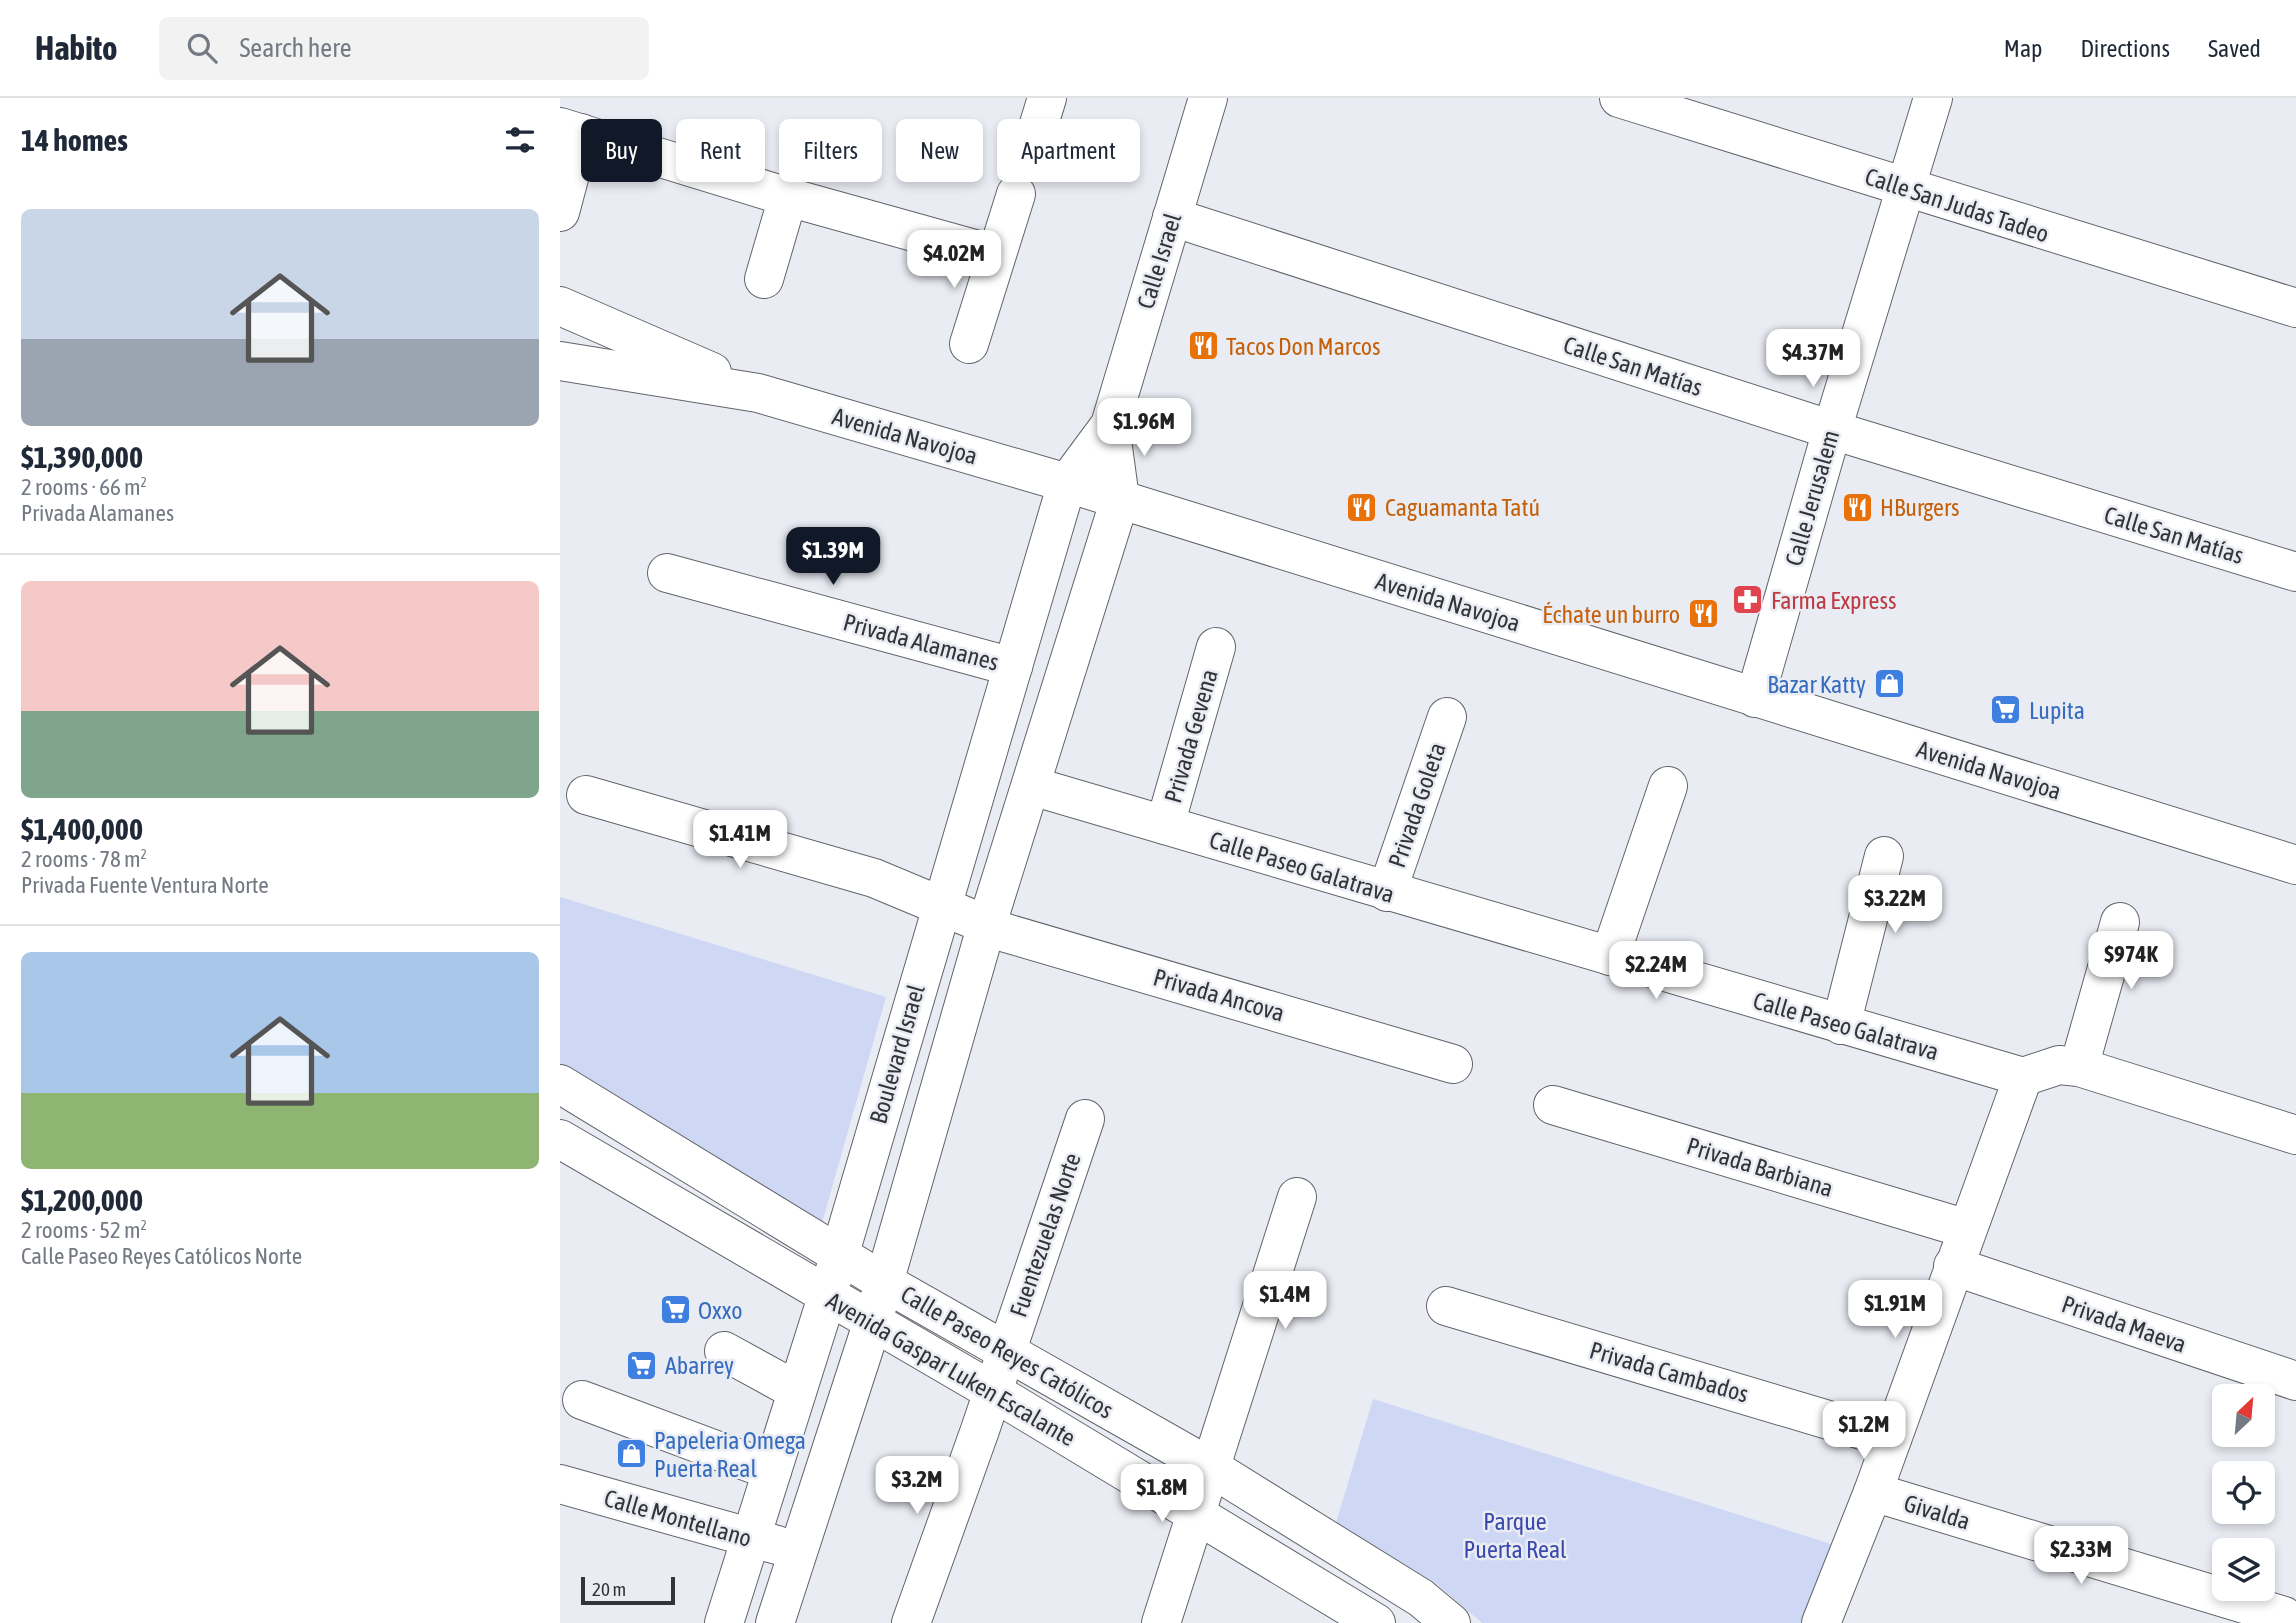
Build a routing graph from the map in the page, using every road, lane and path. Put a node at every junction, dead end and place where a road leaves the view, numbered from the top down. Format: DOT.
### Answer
graph roads {
  1 [pos="1047,98"];
  2 [pos="1208,98"];
  3 [pos="1619,98"];
  4 [pos="1933,98"];
  5 [pos="1041,119"];
  6 [pos="570,130"];
  7 [pos="1906,188"];
  8 [pos="1016,194"];
  9 [pos="788,197"];
  10 [pos="560,212"];
  11 [pos="1172,217"];
  12 [pos="996,254"];
  13 [pos="764,279"];
  14 [pos="560,306"];
  15 [pos="2296,308"];
  16 [pos="969,344"];
  17 [pos="560,361"];
  18 [pos="758,393"];
  19 [pos="1110,425"];
  20 [pos="1832,430"];
  21 [pos="1067,483"];
  22 [pos="1119,499"];
  23 [pos="2296,572"];
  24 [pos="667,573"];
  25 [pos="1216,647"];
  26 [pos="1013,667"];
  27 [pos="1755,698"];
  28 [pos="1447,717"];
  29 [pos="1032,786"];
  30 [pos="1668,786"];
  31 [pos="586,795"];
  32 [pos="1165,825"];
  33 [pos="1884,856"];
  34 [pos="2296,865"];
  35 [pos="1387,892"];
  36 [pos="941,904"];
  37 [pos="2120,922"];
  38 [pos="987,923"];
  39 [pos="1610,956"];
  40 [pos="1841,1025"];
  41 [pos="1453,1064"];
  42 [pos="2079,1067"];
  43 [pos="2023,1077"];
  44 [pos="575,1093"];
  45 [pos="1553,1105"];
  46 [pos="1084,1119"];
  47 [pos="2296,1135"];
  48 [pos="562,1146"];
  49 [pos="1297,1197"];
  50 [pos="1967,1229"];
  51 [pos="838,1253"];
  52 [pos="1952,1266"];
  53 [pos="884,1282"];
  54 [pos="827,1297"];
  55 [pos="1446,1306"];
  56 [pos="873,1321"];
  57 [pos="724,1351"];
  58 [pos="1006,1351"];
  59 [pos="2296,1381"];
  60 [pos="797,1391"];
  61 [pos="992,1391"];
  62 [pos="582,1400"];
  63 [pos="1892,1438"];
  64 [pos="1210,1467"];
  65 [pos="772,1471"];
  66 [pos="560,1484"];
  67 [pos="1873,1492"];
  68 [pos="1196,1513"];
  69 [pos="751,1539"];
  70 [pos="796,1550"];
  71 [pos="1418,1611"];
  72 [pos="2284,1616"];
  73 [pos="724,1623"];
  74 [pos="775,1623"];
  75 [pos="911,1623"];
  76 [pos="1161,1623"];
  77 [pos="1376,1623"];
  78 [pos="1451,1623"];
  79 [pos="1821,1623"];
  1 -- 5 [label="street"];
  2 -- 11 [label="street, Calle Israel"];
  3 -- 7 [label="street, Calle San Judas Tadeo"];
  4 -- 7 [label="street, Calle Jerusalem"];
  6 -- 9 [label="street"];
  6 -- 10 [label="street"];
  7 -- 15 [label="street, Calle San Judas Tadeo"];
  7 -- 20 [label="street, Calle Jerusalem"];
  8 -- 12 [label="street"];
  9 -- 12 [label="street"];
  9 -- 13 [label="street"];
  11 -- 19 [label="street, Calle Israel"];
  11 -- 20 [label="street, Calle San Matías"];
  12 -- 16 [label="street"];
  14 -- 18 [label="street, Avenida Navojoa"];
  17 -- 18 [label="street, Avenida Navojoa"];
  18 -- 21 [label="street, Avenida Navojoa"];
  19 -- 21 [label="street, Calle Israel"];
  19 -- 22 [label="street, Calle Israel"];
  20 -- 23 [label="street, Calle San Matías"];
  20 -- 27 [label="street, Calle Jerusalem"];
  21 -- 22 [label="street, Avenida Navojoa"];
  21 -- 26 [label="street, Boulevard Israel"];
  22 -- 27 [label="street, Avenida Navojoa"];
  22 -- 29 [label="street, Boulevard Israel"];
  24 -- 26 [label="street, Privada Alamanes"];
  25 -- 32 [label="street, Privada Gevena"];
  26 -- 36 [label="street, Boulevard Israel"];
  27 -- 34 [label="street, Avenida Navojoa"];
  28 -- 35 [label="street, Privada Goleta"];
  29 -- 32 [label="street, Calle Paseo Galatrava"];
  29 -- 38 [label="street, Boulevard Israel"];
  30 -- 39 [label="street"];
  31 -- 36 [label="street, Privada Ancova"];
  32 -- 35 [label="street, Calle Paseo Galatrava"];
  33 -- 40 [label="street"];
  35 -- 39 [label="street, Calle Paseo Galatrava"];
  36 -- 38 [label="street, Privada Ancova"];
  36 -- 51 [label="street, Boulevard Israel"];
  37 -- 42 [label="street"];
  38 -- 41 [label="street, Privada Ancova"];
  38 -- 53 [label="street, Boulevard Israel"];
  39 -- 40 [label="street, Calle Paseo Galatrava"];
  40 -- 43 [label="street, Calle Paseo Galatrava"];
  42 -- 43 [label="street"];
  42 -- 47 [label="street"];
  43 -- 50 [label="street"];
  44 -- 48 [label="street"];
  44 -- 51 [label="street, Calle Paseo Reyes Católicos"];
  45 -- 50 [label="street, Privada Barbiana"];
  46 -- 58 [label="street, Fuentezuelas Norte"];
  48 -- 54 [label="street, Avenida Gaspar Luken Escalante"];
  49 -- 64 [label="street"];
  50 -- 52 [label="street"];
  51 -- 53 [label="street, Calle Paseo Reyes Católicos"];
  51 -- 54 [label="street, Boulevard Israel"];
  52 -- 59 [label="street, Privada Maeva"];
  52 -- 63 [label="street"];
  53 -- 56 [label="street, Boulevard Israel"];
  53 -- 58 [label="street, Calle Paseo Reyes Católicos"];
  54 -- 56 [label="street, Avenida Gaspar Luken Escalante"];
  54 -- 60 [label="street, Boulevard Israel"];
  55 -- 63 [label="street, Privada Cambados"];
  56 -- 61 [label="street, Avenida Gaspar Luken Escalante"];
  56 -- 70 [label="street, Boulevard Israel"];
  57 -- 60 [label="street"];
  58 -- 61 [label="street, Fuentezuelas Norte"];
  58 -- 64 [label="street, Calle Paseo Reyes Católicos"];
  60 -- 65 [label="street, Boulevard Israel"];
  61 -- 68 [label="street, Avenida Gaspar Luken Escalante"];
  61 -- 75 [label="street, Fuentezuelas Norte"];
  62 -- 65 [label="street"];
  63 -- 67 [label="street"];
  64 -- 68 [label="street"];
  64 -- 71 [label="street, Calle Paseo Reyes Católicos"];
  65 -- 69 [label="street, Boulevard Israel"];
  66 -- 69 [label="street, Calle Montellano"];
  67 -- 72 [label="street, Givalda"];
  67 -- 79 [label="street"];
  68 -- 76 [label="street"];
  68 -- 77 [label="street, Avenida Gaspar Luken Escalante"];
  69 -- 70 [label="street, Calle Montellano"];
  69 -- 73 [label="street, Boulevard Israel"];
  70 -- 74 [label="street, Boulevard Israel"];
  71 -- 78 [label="street, Calle Paseo Reyes Católicos"];
}
